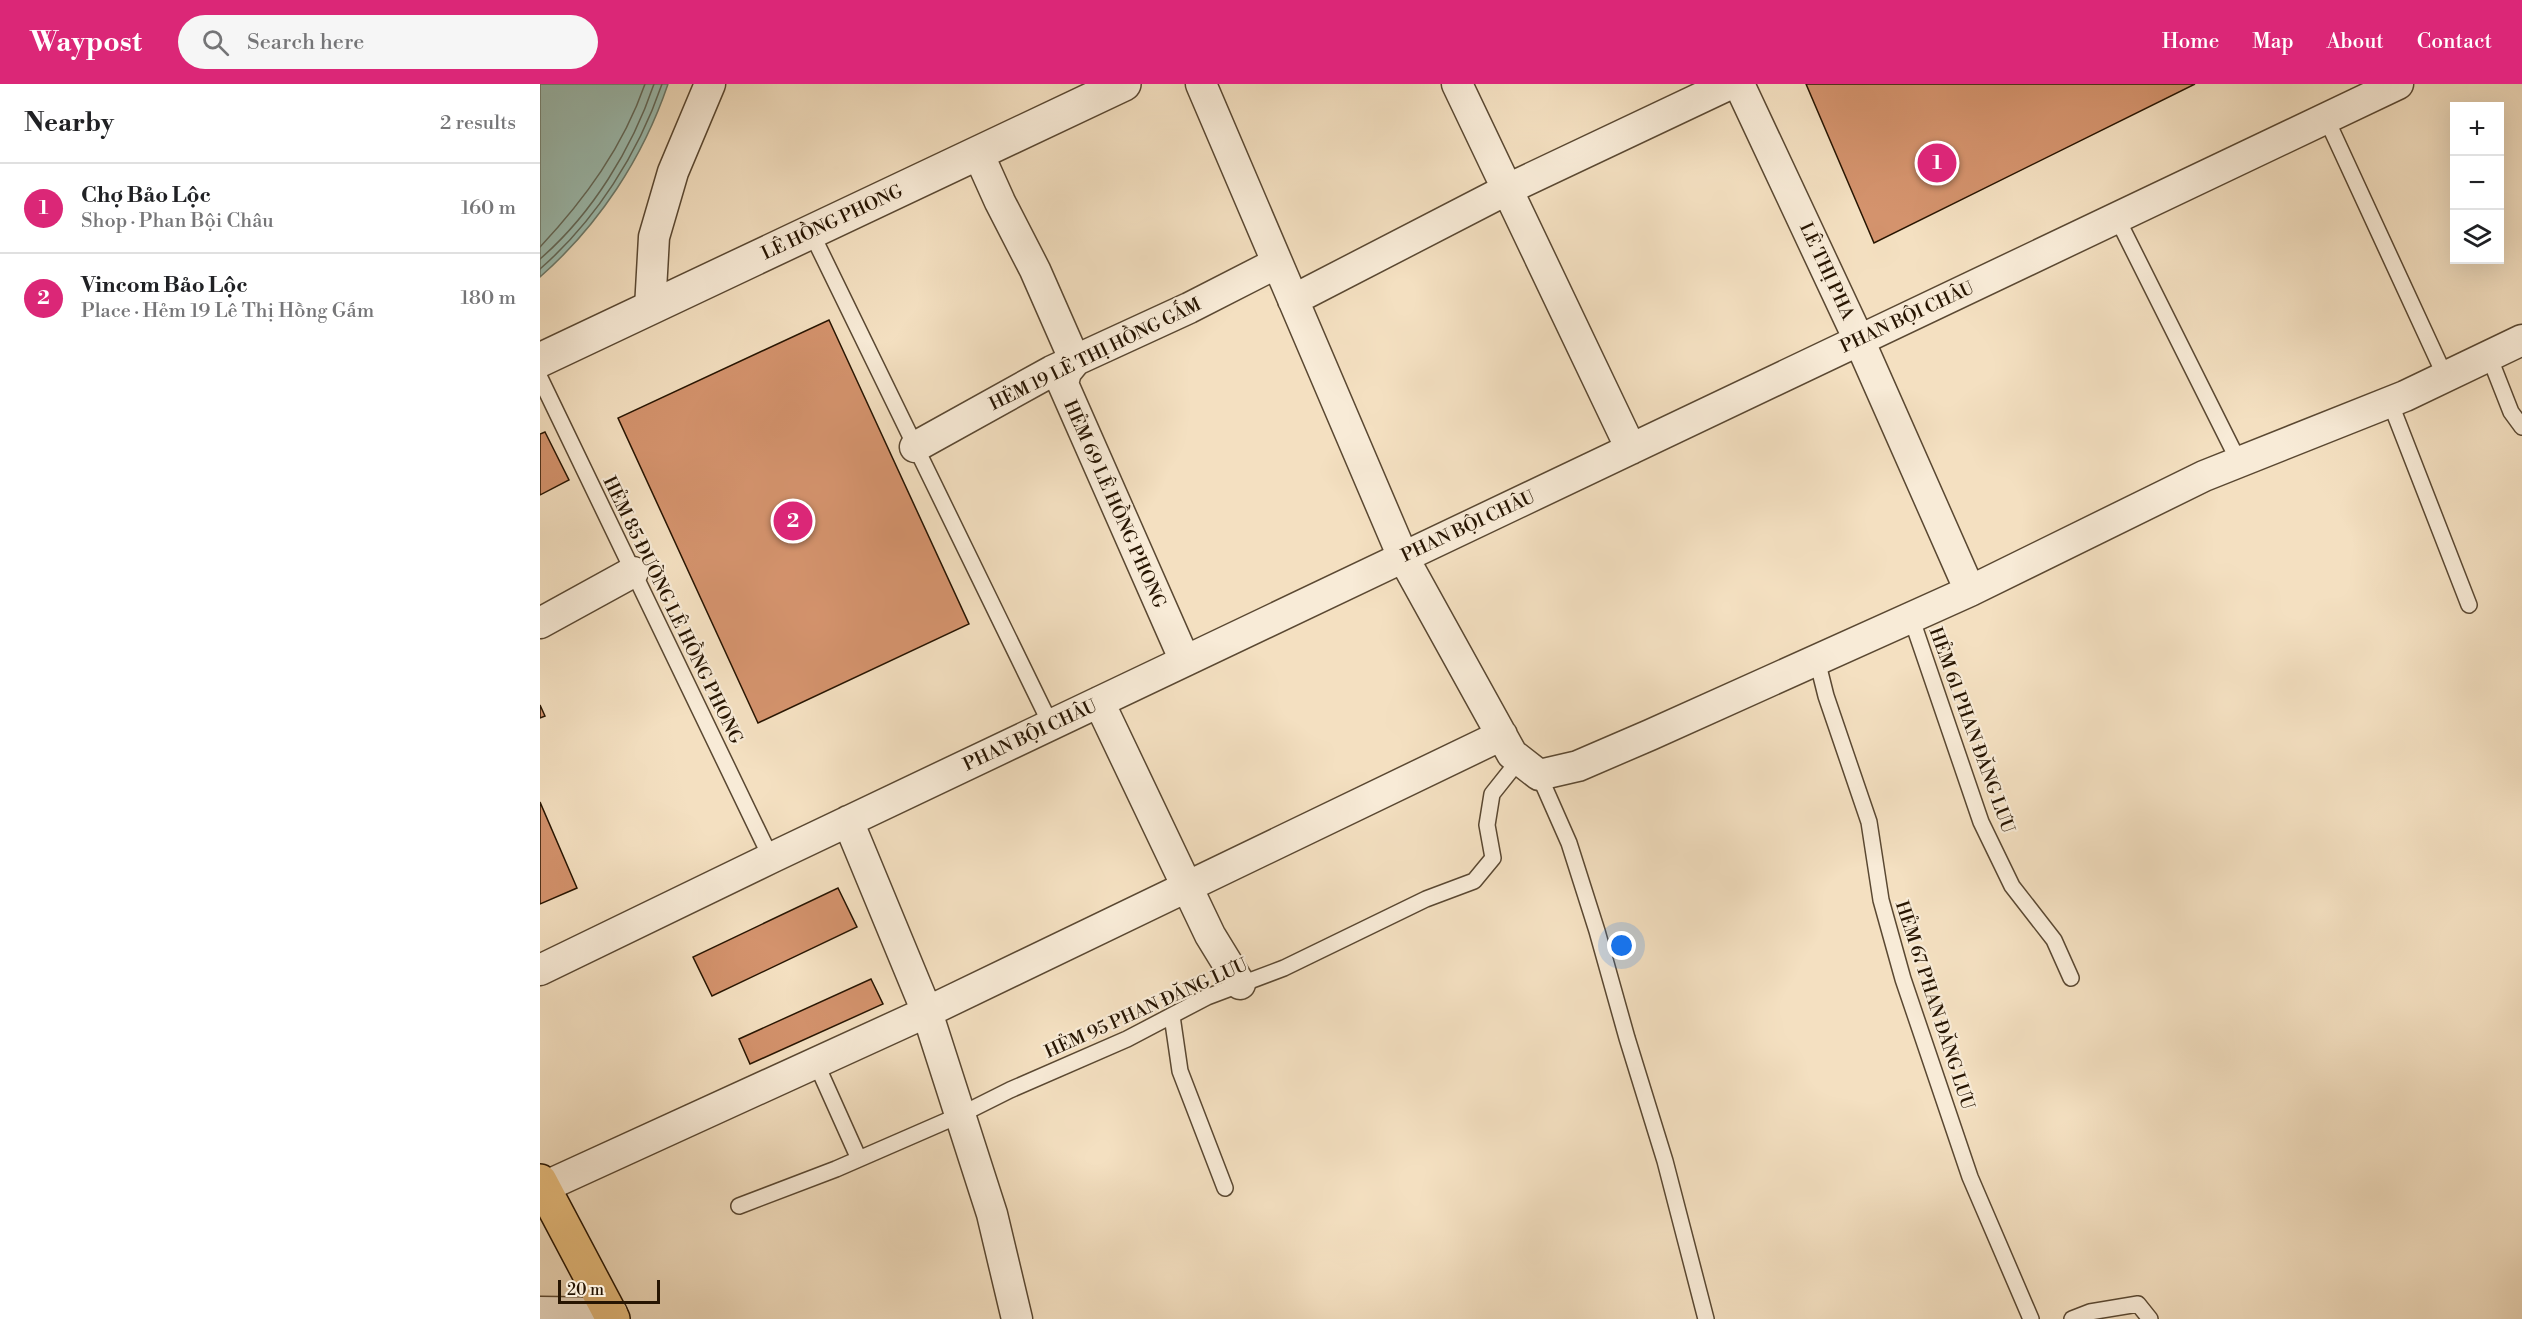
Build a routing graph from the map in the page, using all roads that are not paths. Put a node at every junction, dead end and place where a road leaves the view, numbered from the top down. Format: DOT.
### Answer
graph roads {
  1 [pos="710,84"];
  2 [pos="1124,84"];
  3 [pos="1201,84"];
  4 [pos="1457,84"];
  5 [pos="1730,84"];
  6 [pos="1739,84"];
  7 [pos="2398,84"];
  8 [pos="2326,118"];
  9 [pos="978,153"];
  10 [pos="1508,189"];
  11 [pos="2117,218"];
  12 [pos="811,232"];
  13 [pos="1277,263"];
  14 [pos="1293,300"];
  15 [pos="650,308"];
  16 [pos="1859,340"];
  17 [pos="2522,340"];
  18 [pos="2488,356"];
  19 [pos="540,360"];
  20 [pos="1075,361"];
  21 [pos="2445,376"];
  22 [pos="540,378"];
  23 [pos="2390,402"];
  24 [pos="2522,427"];
  25 [pos="915,447"];
  26 [pos="1631,449"];
  27 [pos="2239,462"];
  28 [pos="1403,557"];
  29 [pos="633,572"];
  30 [pos="1970,591"];
  31 [pos="2469,605"];
  32 [pos="1911,617"];
  33 [pos="540,623"];
  34 [pos="1817,660"];
  35 [pos="1185,661"];
  36 [pos="1099,702"];
  37 [pos="1050,725"];
  38 [pos="1502,735"];
  39 [pos="1529,767"];
  40 [pos="848,821"];
  41 [pos="771,858"];
  42 [pos="1188,886"];
  43 [pos="540,970"];
  44 [pos="2071,978"];
  45 [pos="1240,984"];
  46 [pos="927,1012"];
  47 [pos="1172,1016"];
  48 [pos="816,1063"];
  49 [pos="960,1115"];
  50 [pos="859,1159"];
  51 [pos="542,1184"];
  52 [pos="1225,1188"];
  53 [pos="739,1206"];
  54 [pos="540,1312"];
  55 [pos="612,1316"];
  56 [pos="1017,1319"];
  57 [pos="1706,1319"];
  58 [pos="2031,1319"];
  59 [pos="2072,1319"];
  60 [pos="2150,1319"];
  1 -- 15 [label="street"];
  2 -- 9 [label="street, LÊ HỒNG PHONG"];
  3 -- 13 [label="street"];
  4 -- 10 [label="street"];
  5 -- 10 [label="street"];
  6 -- 16 [label="street, LÊ THỊ PHA"];
  7 -- 8 [label="street, PHAN BỘI CHÂU"];
  8 -- 11 [label="street, PHAN BỘI CHÂU"];
  8 -- 21 [label="lane"];
  9 -- 12 [label="street, LÊ HỒNG PHONG"];
  9 -- 20 [label="street"];
  10 -- 14 [label="street"];
  10 -- 26 [label="street"];
  11 -- 16 [label="street, PHAN BỘI CHÂU"];
  11 -- 27 [label="lane"];
  12 -- 15 [label="street, LÊ HỒNG PHONG"];
  12 -- 25 [label="lane"];
  13 -- 14 [label="street"];
  13 -- 20 [label="street, HẺM 19 LÊ THỊ HỒNG GẤM"];
  14 -- 28 [label="street"];
  15 -- 19 [label="street, LÊ HỒNG PHONG"];
  16 -- 26 [label="street, PHAN BỘI CHÂU"];
  16 -- 30 [label="street, LÊ THỊ PHA"];
  17 -- 18 [label="street"];
  18 -- 21 [label="street"];
  18 -- 24 [label="lane"];
  20 -- 25 [label="street, HẺM 19 LÊ THỊ HỒNG GẤM"];
  20 -- 35 [label="street, HẺM 69 LÊ HỒNG PHONG"];
  21 -- 23 [label="street"];
  22 -- 29 [label="lane, HẺM 85 ĐƯỜNG LÊ HỒNG PHONG"];
  23 -- 27 [label="street"];
  23 -- 31 [label="lane"];
  25 -- 37 [label="lane"];
  26 -- 28 [label="street, PHAN BỘI CHÂU"];
  27 -- 30 [label="street"];
  28 -- 35 [label="street, PHAN BỘI CHÂU"];
  28 -- 38 [label="street"];
  29 -- 33 [label="street"];
  29 -- 41 [label="lane, HẺM 85 ĐƯỜNG LÊ HỒNG PHONG"];
  30 -- 32 [label="street"];
  32 -- 34 [label="street"];
  32 -- 44 [label="lane, HẺM 61 PHAN ĐĂNG LƯU"];
  34 -- 39 [label="street"];
  34 -- 58 [label="lane, HẺM 67 PHAN ĐĂNG LƯU"];
  35 -- 36 [label="street, PHAN BỘI CHÂU"];
  36 -- 37 [label="street, PHAN BỘI CHÂU"];
  36 -- 42 [label="street"];
  37 -- 40 [label="street, PHAN BỘI CHÂU"];
  38 -- 39 [label="street"];
  38 -- 42 [label="street"];
  39 -- 45 [label="lane, HẺM 95 PHAN ĐĂNG LƯU"];
  39 -- 57 [label="lane"];
  40 -- 41 [label="street, PHAN BỘI CHÂU"];
  40 -- 46 [label="street"];
  41 -- 43 [label="street, PHAN BỘI CHÂU"];
  42 -- 45 [label="street"];
  42 -- 46 [label="street"];
  45 -- 47 [label="lane, HẺM 95 PHAN ĐĂNG LƯU"];
  46 -- 48 [label="street"];
  46 -- 49 [label="street"];
  47 -- 49 [label="lane, HẺM 95 PHAN ĐĂNG LƯU"];
  47 -- 52 [label="lane"];
  48 -- 50 [label="lane"];
  48 -- 51 [label="street"];
  49 -- 50 [label="lane, HẺM 95 PHAN ĐĂNG LƯU"];
  49 -- 56 [label="street"];
  50 -- 53 [label="lane, HẺM 95 PHAN ĐĂNG LƯU"];
  51 -- 55 [label="highway"];
  54 -- 55 [label="street"];
  59 -- 60 [label="lane"];
}
